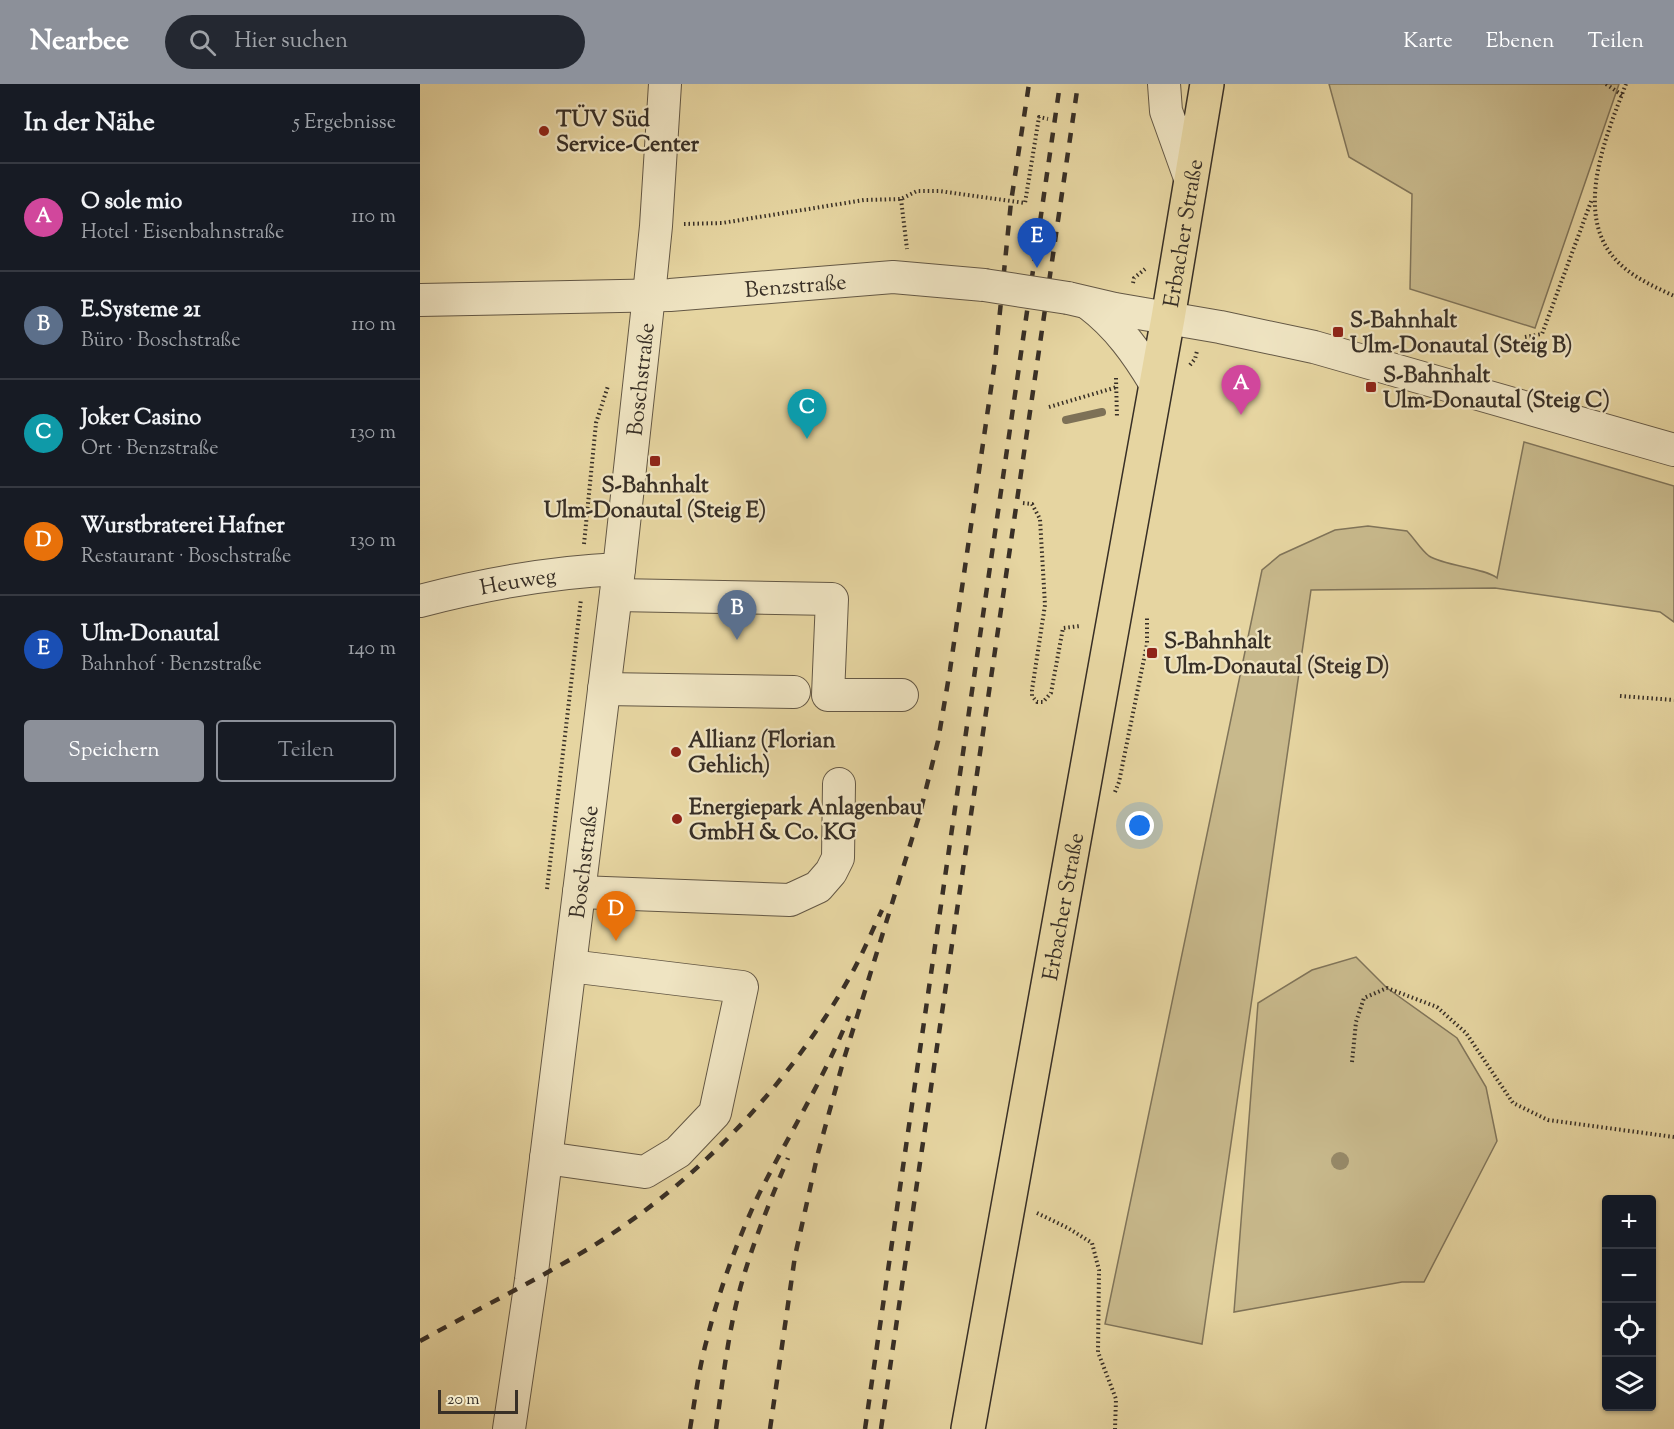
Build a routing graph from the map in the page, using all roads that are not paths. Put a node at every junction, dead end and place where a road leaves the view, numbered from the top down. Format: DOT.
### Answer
graph roads {
  1 [pos="665,84"];
  2 [pos="1164,84"];
  3 [pos="1207,84"];
  4 [pos="1190,178"];
  5 [pos="650,295"];
  6 [pos="420,300"];
  7 [pos="1078,301"];
  8 [pos="1168,318"];
  9 [pos="1155,383"];
  10 [pos="1674,450"];
  11 [pos="617,582"];
  12 [pos="420,601"];
  13 [pos="604,689"];
  14 [pos="794,692"];
  15 [pos="902,695"];
  16 [pos="839,784"];
  17 [pos="579,892"];
  18 [pos="570,966"];
  19 [pos="546,1158"];
  20 [pos="509,1429"];
  21 [pos="968,1429"];
  1 -- 5 [label="street, Boschstraße"];
  2 -- 4 [label="street"];
  3 -- 4 [label="main road, Erbacher Straße"];
  4 -- 8 [label="main road, Erbacher Straße"];
  5 -- 6 [label="street, Benzstraße"];
  5 -- 7 [label="street, Benzstraße, bridge"];
  5 -- 11 [label="street, Boschstraße"];
  7 -- 8 [label="street, Benzstraße"];
  7 -- 9 [label="street"];
  8 -- 9 [label="main road, Erbacher Straße"];
  8 -- 10 [label="street, Benzstraße"];
  9 -- 21 [label="main road, Erbacher Straße"];
  11 -- 12 [label="street, Heuweg"];
  11 -- 13 [label="street, Boschstraße"];
  11 -- 15 [label="street, Heuweg"];
  13 -- 14 [label="street"];
  13 -- 17 [label="street, Boschstraße"];
  16 -- 17 [label="street"];
  17 -- 18 [label="street, Boschstraße"];
  18 -- 19 [label="street, Boschstraße"];
  18 -- 19 [label="street"];
  19 -- 20 [label="street, Boschstraße"];
}
